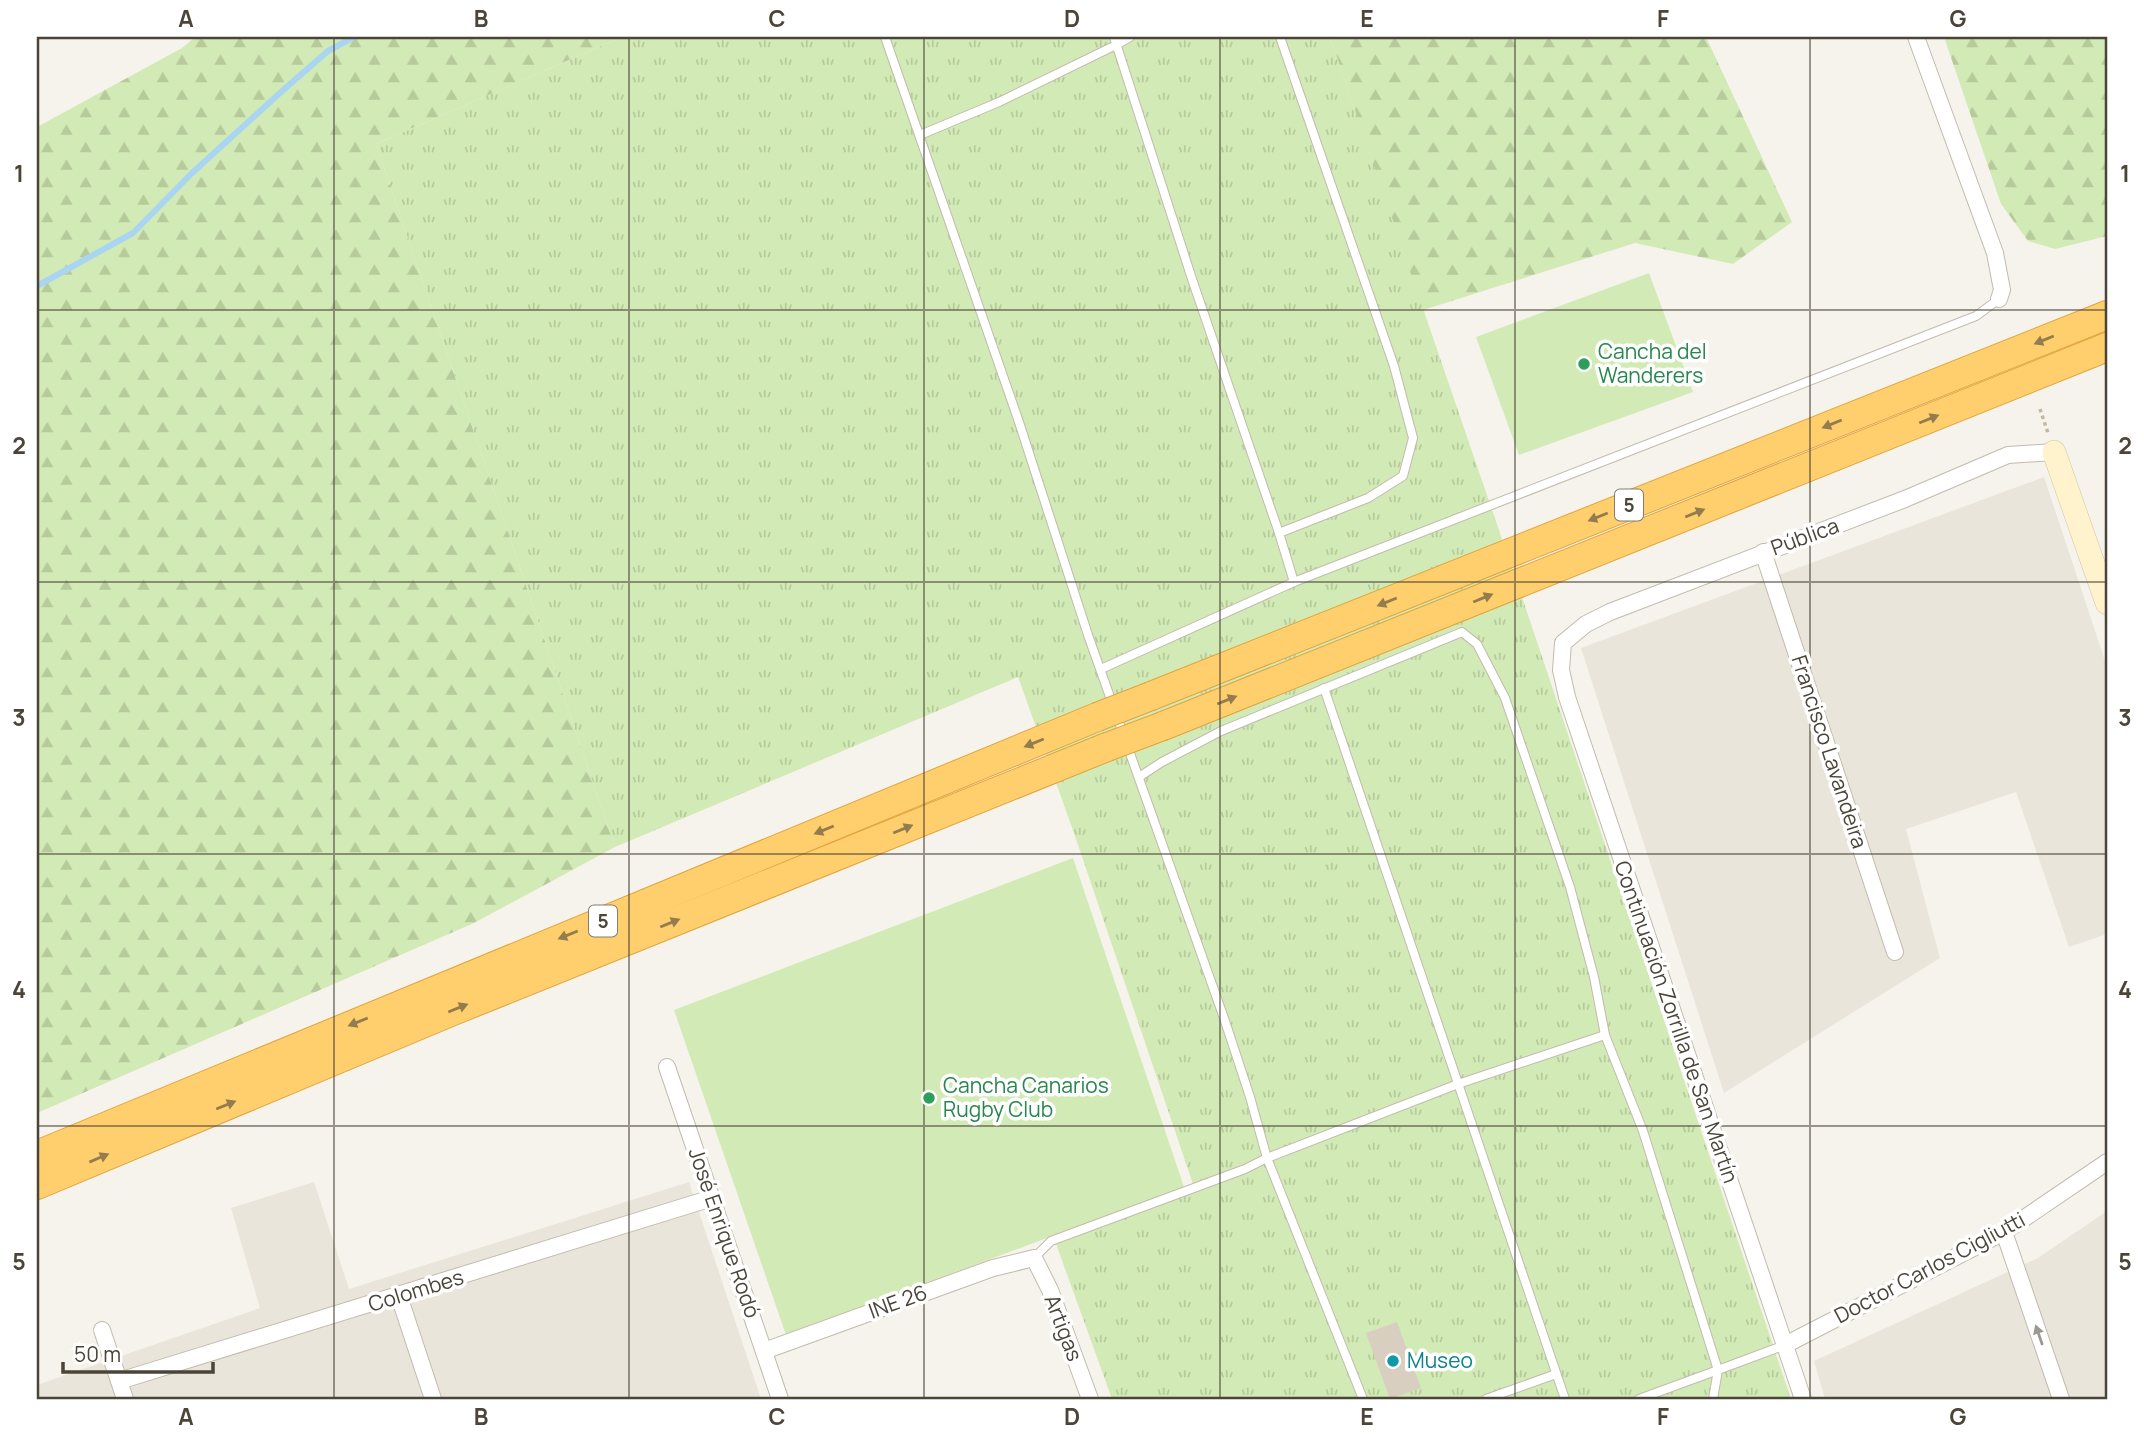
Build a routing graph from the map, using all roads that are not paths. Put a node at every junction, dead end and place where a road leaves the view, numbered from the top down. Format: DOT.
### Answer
graph roads {
  1 [pos="885,37"];
  2 [pos="1129,37"];
  3 [pos="1280,37"];
  4 [pos="1916,37"];
  5 [pos="1115,41"];
  6 [pos="920,135"];
  7 [pos="1999,299"];
  8 [pos="2107,315"];
  9 [pos="2107,347"];
  10 [pos="2054,452"];
  11 [pos="1279,533"];
  12 [pos="1763,552"];
  13 [pos="1294,582"];
  14 [pos="2107,603"];
  15 [pos="1563,643"];
  16 [pos="1101,669"];
  17 [pos="1324,688"];
  18 [pos="1139,776"];
  19 [pos="1895,952"];
  20 [pos="1605,1035"];
  21 [pos="667,1067"];
  22 [pos="1458,1084"];
  23 [pos="37,1154"];
  24 [pos="1268,1158"];
  25 [pos="2107,1162"];
  26 [pos="37,1185"];
  27 [pos="712,1198"];
  28 [pos="2004,1232"];
  29 [pos="1034,1258"];
  30 [pos="399,1296"];
  31 [pos="102,1330"];
  32 [pos="1785,1345"];
  33 [pos="764,1351"];
  34 [pos="1718,1370"];
  35 [pos="1556,1374"];
  36 [pos="119,1381"];
  37 [pos="125,1399"];
  38 [pos="433,1399"];
  39 [pos="780,1399"];
  40 [pos="1090,1399"];
  41 [pos="1363,1399"];
  42 [pos="1486,1399"];
  43 [pos="1565,1399"];
  44 [pos="1639,1399"];
  45 [pos="1713,1399"];
  46 [pos="1803,1399"];
  47 [pos="2061,1399"];
  1 -- 6 [label="lane"];
  2 -- 5 [label="lane"];
  3 -- 11 [label="lane"];
  4 -- 7 [label="street"];
  5 -- 6 [label="lane"];
  5 -- 11 [label="lane"];
  6 -- 16 [label="lane"];
  7 -- 13 [label="lane"];
  8 -- 23 [label="highway, 5, one-way, bridge"];
  26 -- 9 [label="highway, 5, one-way, bridge"];
  10 -- 12 [label="street, Pública"];
  10 -- 14 [label="street"];
  11 -- 13 [label="lane"];
  12 -- 15 [label="street, Pública"];
  12 -- 19 [label="street, Francisco Lavandeira"];
  13 -- 16 [label="lane"];
  15 -- 32 [label="street, Continuación Zorrilla de San Martín"];
  16 -- 18 [label="lane"];
  17 -- 18 [label="lane"];
  17 -- 20 [label="lane"];
  17 -- 22 [label="lane"];
  18 -- 24 [label="lane"];
  20 -- 22 [label="lane"];
  20 -- 34 [label="lane"];
  21 -- 27 [label="street, José Enrique Rodó"];
  22 -- 24 [label="lane"];
  22 -- 35 [label="lane"];
  24 -- 29 [label="lane"];
  24 -- 41 [label="lane"];
  25 -- 28 [label="street, Doctor Carlos Cigliutti"];
  27 -- 30 [label="street, Colombes"];
  27 -- 33 [label="street, José Enrique Rodó"];
  28 -- 32 [label="street, Doctor Carlos Cigliutti"];
  47 -- 28 [label="street, one-way"];
  29 -- 33 [label="street, INE 26"];
  29 -- 40 [label="street, Artigas"];
  30 -- 36 [label="street, Colombes"];
  30 -- 38 [label="street"];
  31 -- 36 [label="street"];
  32 -- 34 [label="lane"];
  32 -- 46 [label="street, Continuación Zorrilla de San Martín"];
  33 -- 39 [label="street, José Enrique Rodó"];
  34 -- 44 [label="lane"];
  34 -- 45 [label="lane"];
  35 -- 42 [label="lane"];
  35 -- 43 [label="lane"];
  36 -- 37 [label="street"];
}
